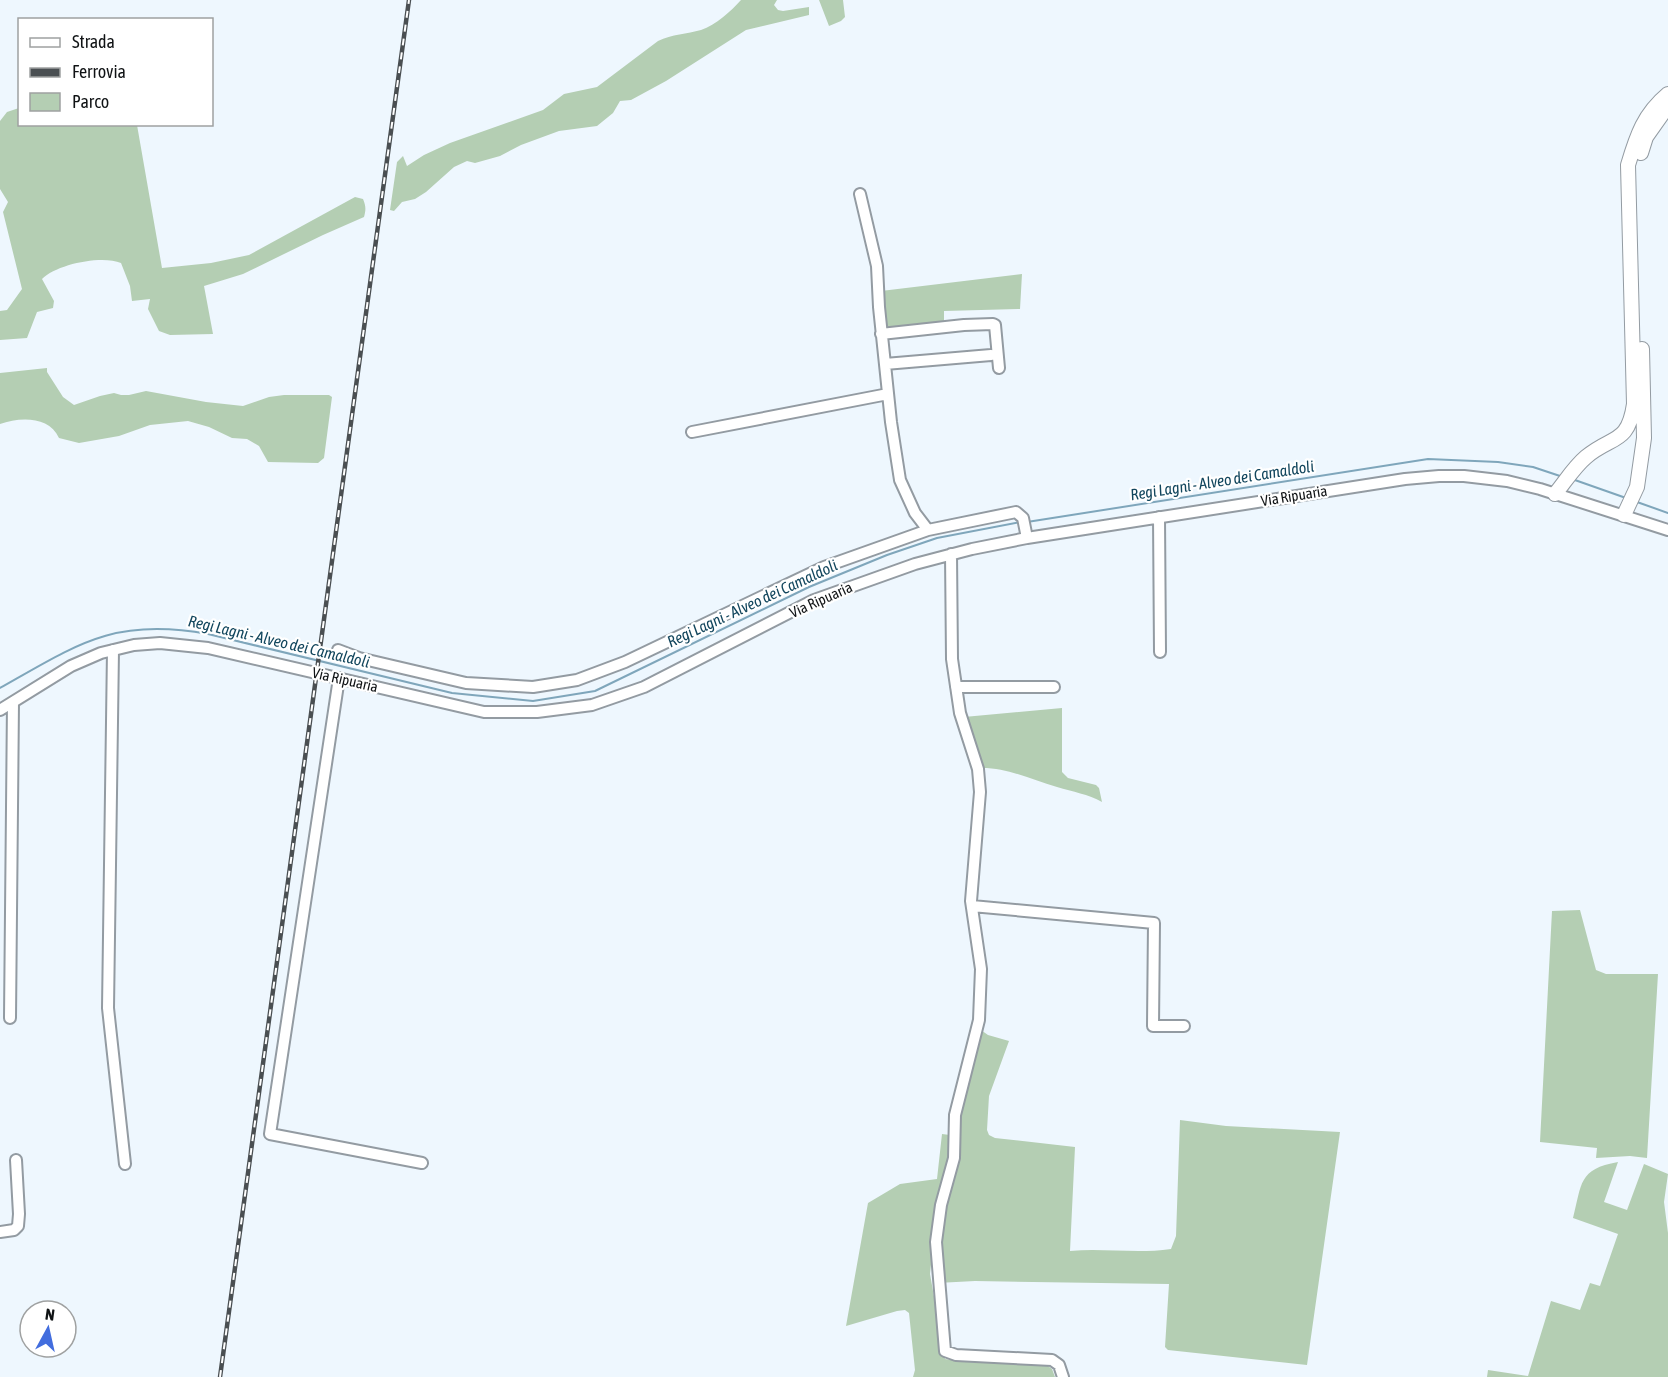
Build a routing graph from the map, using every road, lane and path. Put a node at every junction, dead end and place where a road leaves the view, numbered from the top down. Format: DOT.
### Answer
graph roads {
  1 [pos="1668,94"];
  2 [pos="1668,106"];
  3 [pos="860,194"];
  4 [pos="881,334"];
  5 [pos="991,355"];
  6 [pos="885,364"];
  7 [pos="999,369"];
  8 [pos="888,394"];
  9 [pos="692,432"];
  10 [pos="1558,490"];
  11 [pos="1624,515"];
  12 [pos="1159,517"];
  13 [pos="1025,528"];
  14 [pos="928,530"];
  15 [pos="1668,530"];
  16 [pos="951,554"];
  17 [pos="113,650"];
  18 [pos="338,650"];
  19 [pos="1160,652"];
  20 [pos="339,678"];
  21 [pos="956,687"];
  22 [pos="1054,687"];
  23 [pos="13,702"];
  24 [pos="0,710"];
  25 [pos="972,906"];
  26 [pos="10,1018"];
  27 [pos="1184,1026"];
  28 [pos="16,1160"];
  29 [pos="422,1162"];
  30 [pos="125,1164"];
  31 [pos="0,1232"];
  32 [pos="1063,1377"];
  1 -- 10 [label="main road"];
  2 -- 11 [label="main road"];
  3 -- 4 [label="street"];
  4 -- 6 [label="street"];
  4 -- 7 [label="street"];
  5 -- 6 [label="street"];
  6 -- 8 [label="street"];
  8 -- 9 [label="street"];
  8 -- 14 [label="street"];
  10 -- 11 [label="street, Via Ripuaria"];
  10 -- 12 [label="street, Via Ripuaria"];
  11 -- 15 [label="street, Via Ripuaria"];
  12 -- 13 [label="street, Via Ripuaria"];
  12 -- 19 [label="street"];
  13 -- 14 [label="street"];
  13 -- 16 [label="street, Via Ripuaria"];
  14 -- 18 [label="street"];
  16 -- 20 [label="street, Via Ripuaria"];
  16 -- 21 [label="street"];
  17 -- 20 [label="street, Via Ripuaria"];
  17 -- 23 [label="street, Via Ripuaria"];
  17 -- 30 [label="street"];
  20 -- 29 [label="street"];
  21 -- 22 [label="street"];
  21 -- 25 [label="street"];
  23 -- 24 [label="street, Via Ripuaria"];
  23 -- 26 [label="street"];
  25 -- 27 [label="street"];
  25 -- 32 [label="street"];
  28 -- 31 [label="street"];
}
